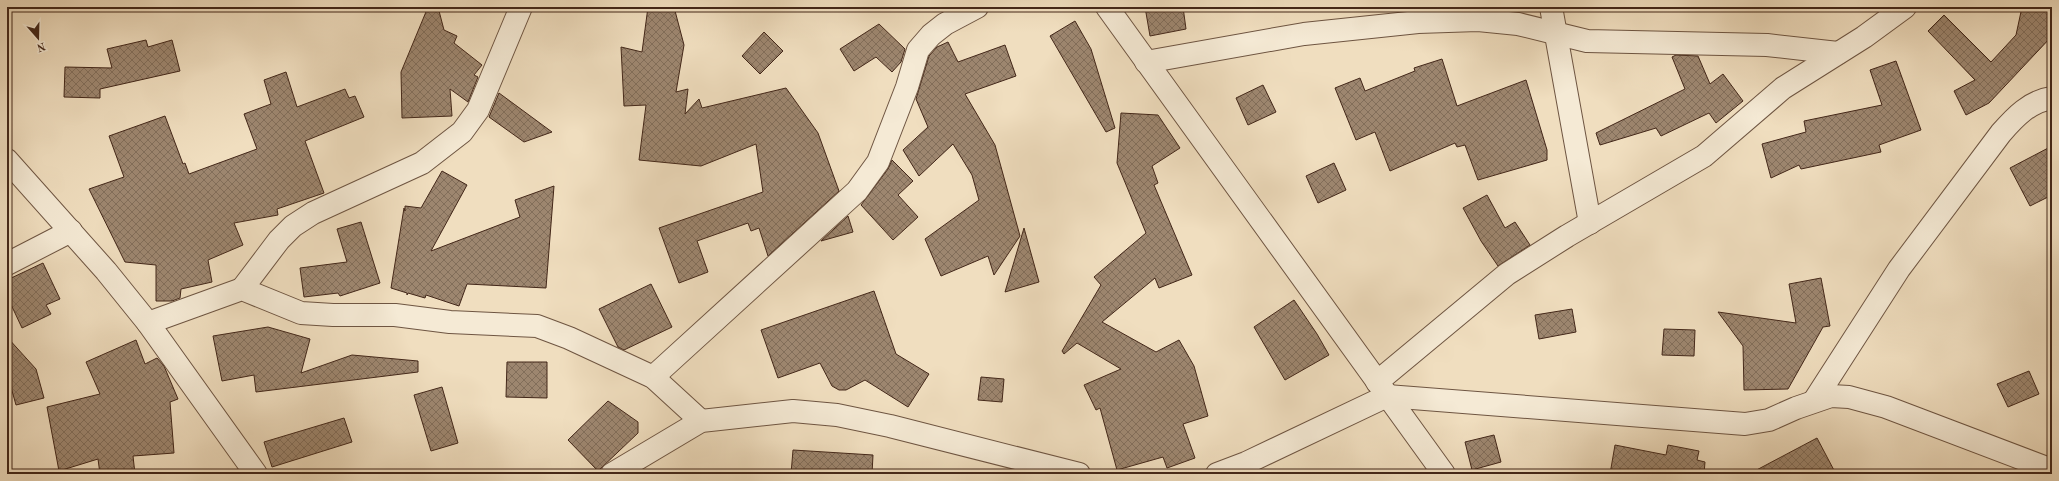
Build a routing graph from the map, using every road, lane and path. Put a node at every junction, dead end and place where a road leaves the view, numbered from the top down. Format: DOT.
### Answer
graph roads {
  1 [pos="521,7"];
  2 [pos="977,7"];
  3 [pos="1107,7"];
  4 [pos="1551,7"];
  5 [pos="1905,7"];
  6 [pos="1556,33"];
  7 [pos="1838,53"];
  8 [pos="1146,62"];
  9 [pos="2052,98"];
  10 [pos="7,160"];
  11 [pos="1590,223"];
  12 [pos="71,231"];
  13 [pos="7,264"];
  14 [pos="242,289"];
  15 [pos="148,323"];
  16 [pos="654,377"];
  17 [pos="1382,389"];
  18 [pos="1814,401"];
  19 [pos="701,420"];
  20 [pos="2046,467"];
  21 [pos="256,474"];
  22 [pos="612,474"];
  23 [pos="1079,474"];
  24 [pos="1217,474"];
  25 [pos="1444,474"];
  1 -- 14 [label="street"];
  2 -- 16 [label="street"];
  3 -- 8 [label="street"];
  4 -- 6 [label="street"];
  5 -- 7 [label="street"];
  6 -- 7 [label="street"];
  6 -- 8 [label="street"];
  6 -- 11 [label="street"];
  7 -- 11 [label="street"];
  8 -- 17 [label="street"];
  9 -- 18 [label="street"];
  10 -- 12 [label="street"];
  11 -- 17 [label="street"];
  12 -- 13 [label="street"];
  12 -- 15 [label="street"];
  14 -- 15 [label="street"];
  14 -- 16 [label="street"];
  15 -- 21 [label="street"];
  16 -- 19 [label="street"];
  17 -- 18 [label="street"];
  17 -- 24 [label="street"];
  17 -- 25 [label="street"];
  18 -- 20 [label="street"];
  19 -- 22 [label="street"];
  19 -- 23 [label="street"];
}
